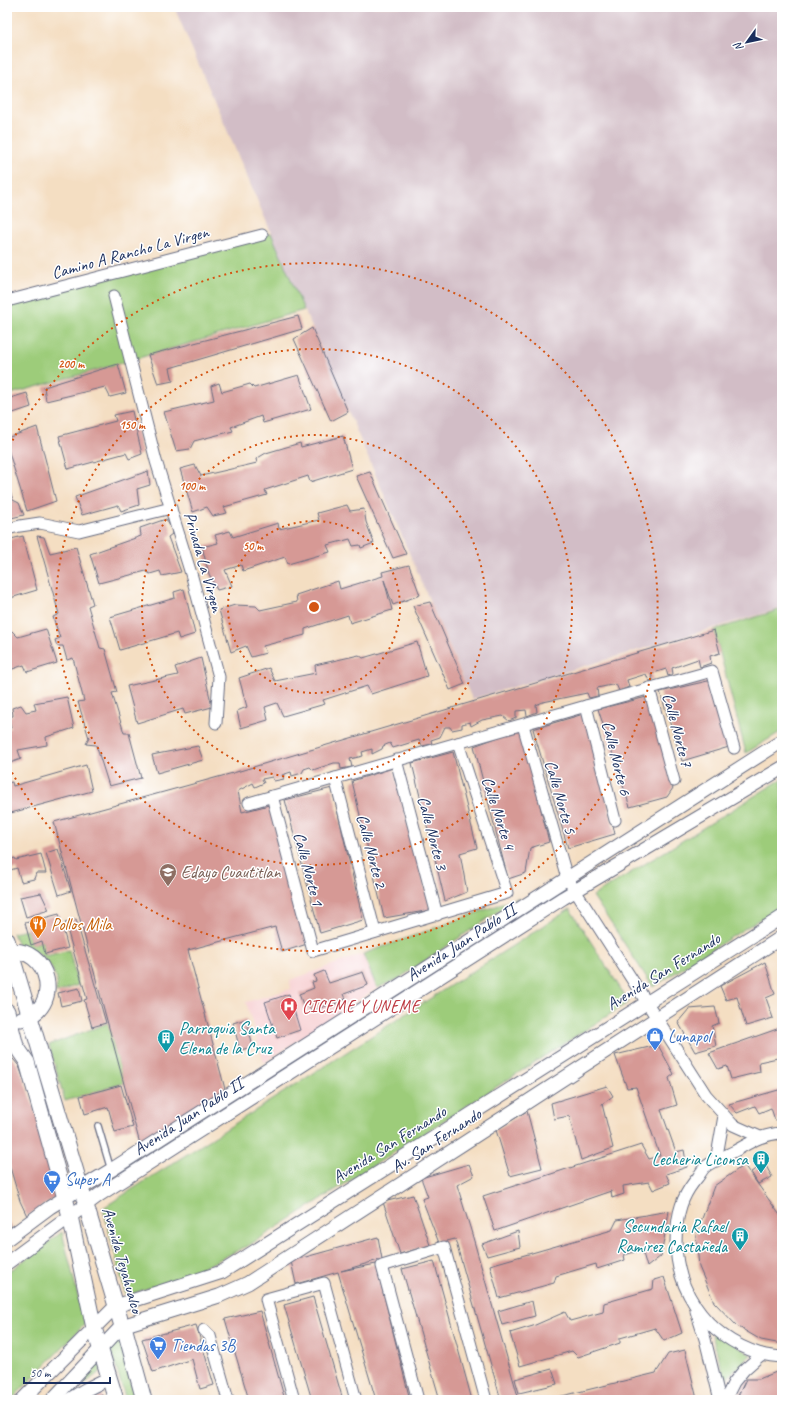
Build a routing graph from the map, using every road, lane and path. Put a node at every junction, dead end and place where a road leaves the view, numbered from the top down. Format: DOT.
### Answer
graph roads {
  1 [pos="262,235"];
  2 [pos="114,296"];
  3 [pos="7,301"];
  4 [pos="171,508"];
  5 [pos="7,529"];
  6 [pos="649,688"];
  7 [pos="586,706"];
  8 [pos="216,723"];
  9 [pos="523,725"];
  10 [pos="782,741"];
  11 [pos="458,743"];
  12 [pos="734,748"];
  13 [pos="396,760"];
  14 [pos="782,768"];
  15 [pos="335,778"];
  16 [pos="674,781"];
  17 [pos="272,796"];
  18 [pos="249,803"];
  19 [pos="615,820"];
  20 [pos="567,878"];
  21 [pos="575,890"];
  22 [pos="437,915"];
  23 [pos="782,916"];
  24 [pos="375,932"];
  25 [pos="782,937"];
  26 [pos="8,948"];
  27 [pos="646,1003"];
  28 [pos="30,1016"];
  29 [pos="8,1017"];
  30 [pos="656,1019"];
  31 [pos="12,1047"];
  32 [pos="724,1116"];
  33 [pos="98,1126"];
  34 [pos="782,1132"];
  35 [pos="760,1137"];
  36 [pos="716,1161"];
  37 [pos="111,1170"];
  38 [pos="82,1188"];
  39 [pos="65,1198"];
  40 [pos="86,1204"];
  41 [pos="70,1216"];
  42 [pos="7,1239"];
  43 [pos="7,1263"];
  44 [pos="116,1306"];
  45 [pos="695,1306"];
  46 [pos="122,1326"];
  47 [pos="94,1328"];
  48 [pos="204,1330"];
  49 [pos="102,1354"];
  50 [pos="762,1354"];
  51 [pos="782,1357"];
  52 [pos="109,1378"];
  53 [pos="22,1400"];
  54 [pos="52,1400"];
  55 [pos="69,1400"];
  56 [pos="116,1400"];
  57 [pos="144,1400"];
  58 [pos="228,1400"];
  59 [pos="294,1400"];
  60 [pos="356,1400"];
  61 [pos="418,1400"];
  62 [pos="486,1400"];
  63 [pos="720,1400"];
  64 [pos="725,1400"];
  1 -- 3 [label="street, Camino A Rancho La Virgen"];
  2 -- 4 [label="street, Privada La Virgen"];
  4 -- 5 [label="street"];
  4 -- 8 [label="street, Privada La Virgen"];
  6 -- 7 [label="street"];
  6 -- 12 [label="street"];
  6 -- 16 [label="street, Calle Norte 7"];
  7 -- 9 [label="street"];
  7 -- 19 [label="street, Calle Norte 6"];
  9 -- 11 [label="street"];
  9 -- 20 [label="street, Calle Norte 5"];
  10 -- 20 [label="street"];
  11 -- 13 [label="street"];
  11 -- 22 [label="street, Calle Norte 4"];
  13 -- 15 [label="street"];
  13 -- 22 [label="street, Calle Norte 3"];
  14 -- 21 [label="street, Avenida Juan Pablo II"];
  15 -- 17 [label="street"];
  15 -- 24 [label="street, Calle Norte 2"];
  17 -- 18 [label="street"];
  17 -- 24 [label="street, Calle Norte 1"];
  20 -- 21 [label="street, Calle Norte 5"];
  20 -- 37 [label="street"];
  21 -- 27 [label="street, Calle Norte 5"];
  21 -- 40 [label="street, Avenida Juan Pablo II"];
  22 -- 24 [label="street"];
  23 -- 27 [label="street, Avenida San Fernando"];
  25 -- 30 [label="street, Av. San Fernando"];
  26 -- 28 [label="main road, Avenida Teyahualco"];
  26 -- 28 [label="main road, Avenida Teyahualco"];
  27 -- 30 [label="street, Calle Norte 5"];
  27 -- 44 [label="street, Avenida San Fernando"];
  28 -- 29 [label="main road"];
  28 -- 38 [label="main road, Avenida Teyahualco"];
  29 -- 31 [label="main road"];
  30 -- 32 [label="street, Calle Norte 5"];
  30 -- 46 [label="street, Av. San Fernando"];
  31 -- 39 [label="main road"];
  32 -- 35 [label="street, Calle Norte 5"];
  32 -- 36 [label="street"];
  33 -- 37 [label="lane"];
  34 -- 35 [label="street"];
  35 -- 36 [label="street"];
  36 -- 45 [label="street"];
  37 -- 38 [label="street"];
  38 -- 39 [label="street"];
  38 -- 40 [label="main road, Avenida Teyahualco"];
  39 -- 41 [label="main road"];
  39 -- 42 [label="street"];
  40 -- 41 [label="street, Avenida Juan Pablo II"];
  40 -- 44 [label="main road, Avenida Teyahualco"];
  41 -- 43 [label="street, Avenida Juan Pablo II"];
  41 -- 47 [label="main road"];
  44 -- 46 [label="main road, Avenida Teyahualco"];
  44 -- 47 [label="street, Avenida San Fernando"];
  45 -- 50 [label="street"];
  45 -- 63 [label="street"];
  46 -- 49 [label="street, Av. San Fernando"];
  46 -- 57 [label="main road, Avenida Teyahualco"];
  47 -- 49 [label="main road"];
  47 -- 53 [label="street, Avenida San Fernando"];
  48 -- 58 [label="street"];
  49 -- 52 [label="main road"];
  49 -- 54 [label="street, Av. San Fernando"];
  50 -- 51 [label="street"];
  50 -- 64 [label="street"];
  52 -- 55 [label="street"];
  52 -- 56 [label="main road"];
  59 -- 60 [label="street"];
  61 -- 62 [label="street"];
}
